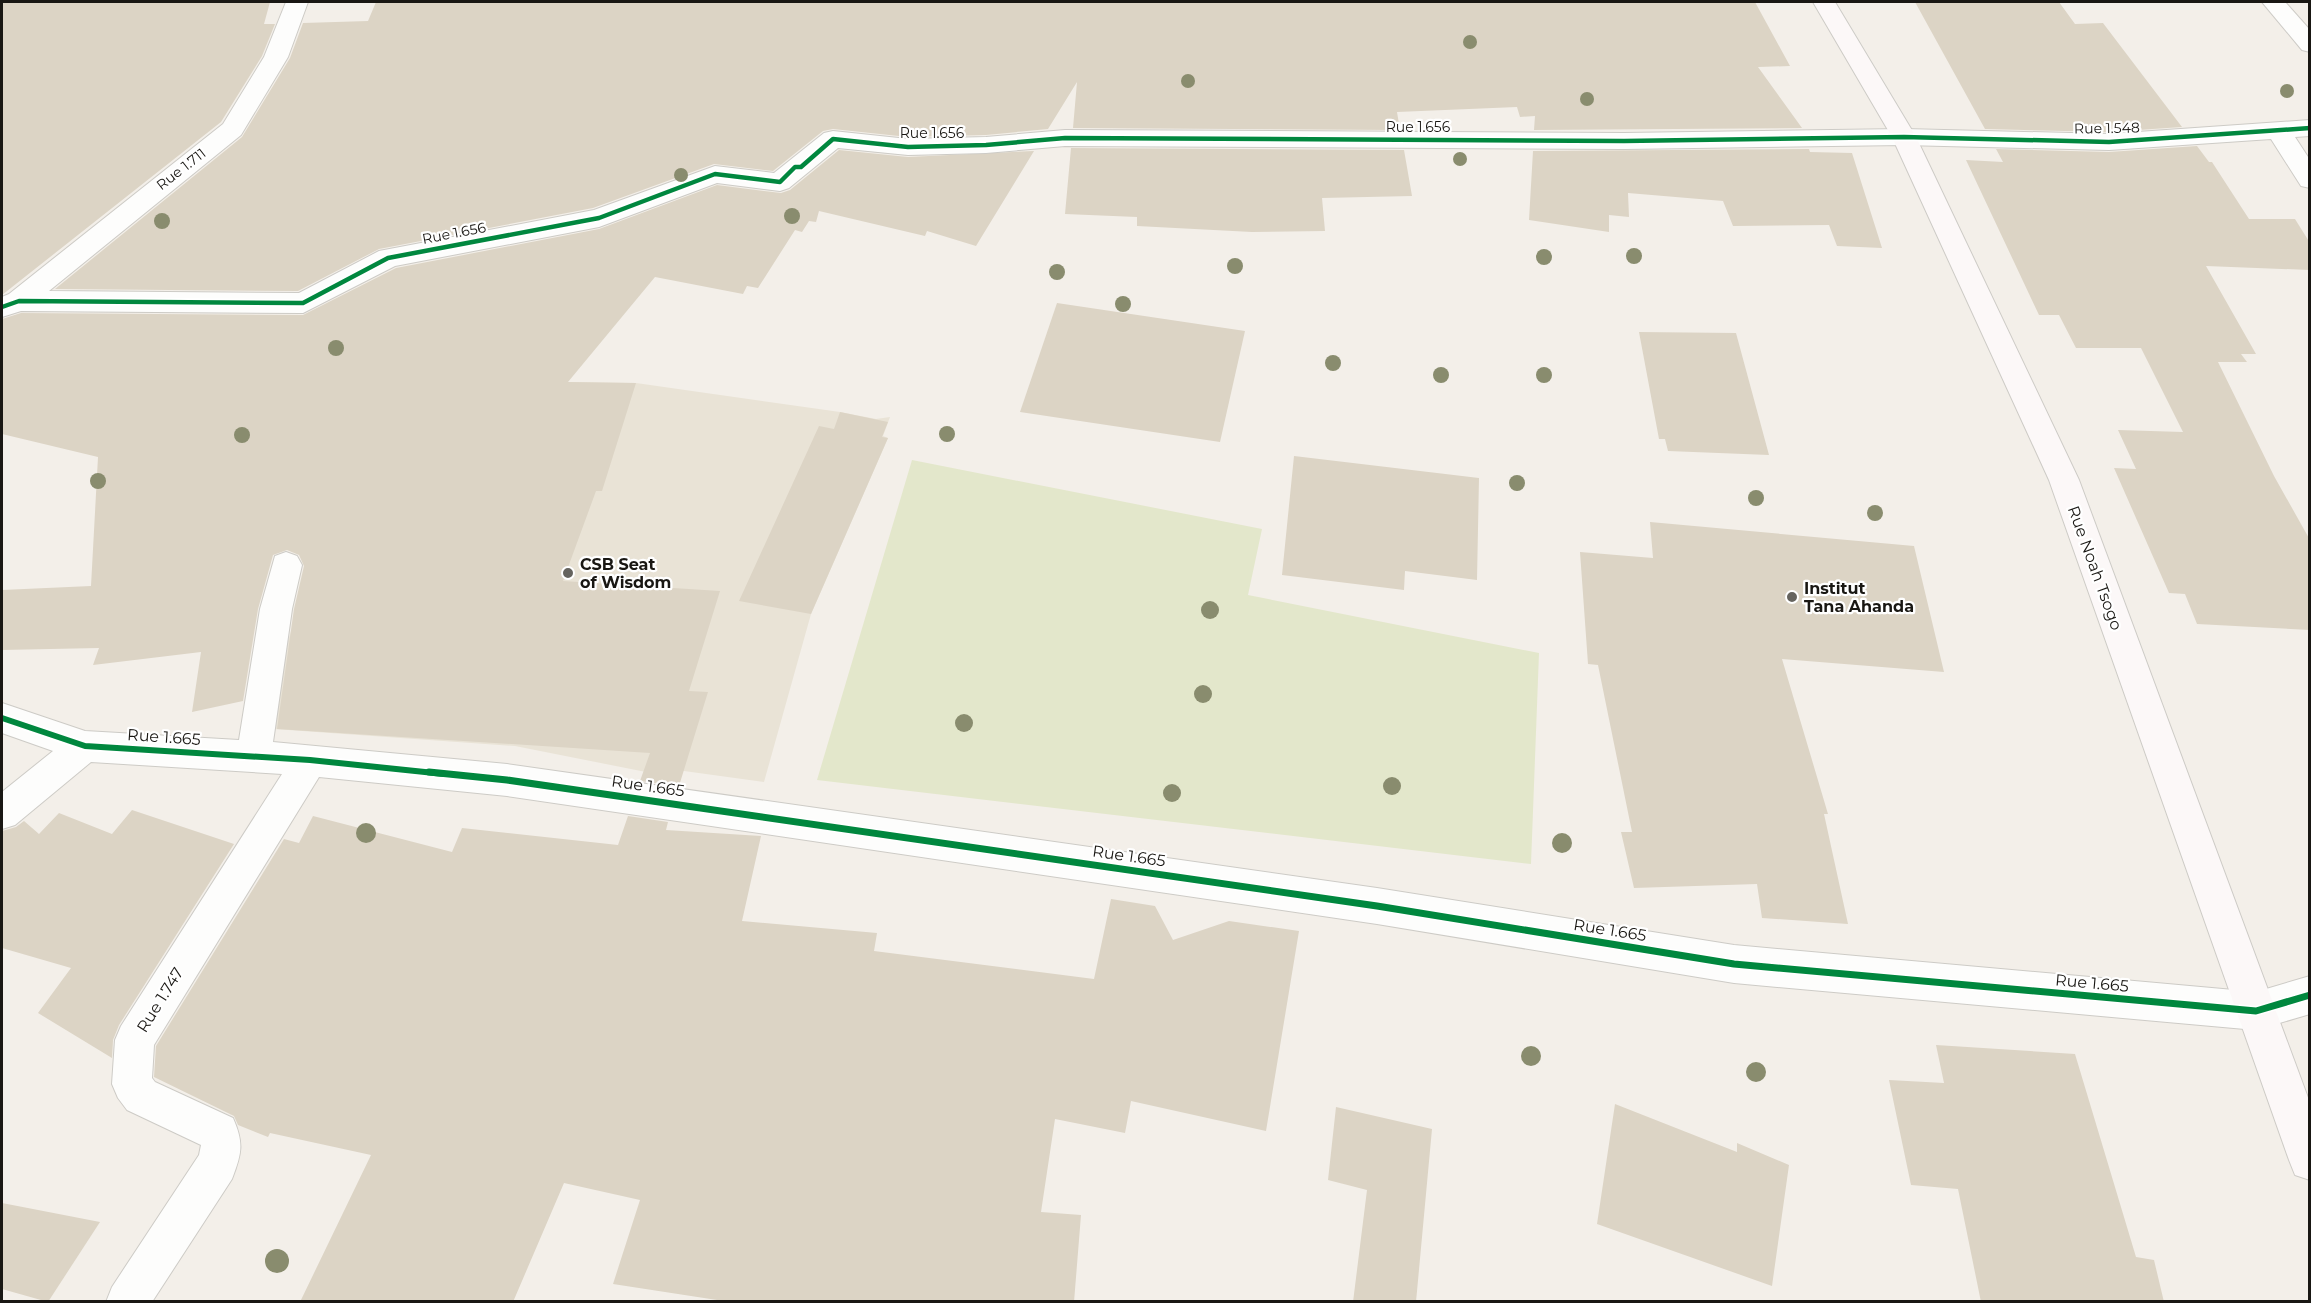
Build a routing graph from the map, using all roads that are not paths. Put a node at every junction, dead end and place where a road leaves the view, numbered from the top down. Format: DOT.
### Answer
graph roads {
  1 [pos="297,2"];
  2 [pos="1824,2"];
  3 [pos="2273,2"];
  4 [pos="2310,45"];
  5 [pos="2310,128"];
  6 [pos="2278,131"];
  7 [pos="1904,137"];
  8 [pos="2310,180"];
  9 [pos="10,304"];
  10 [pos="286,565"];
  11 [pos="2,718"];
  12 [pos="85,746"];
  13 [pos="254,757"];
  14 [pos="310,760"];
  15 [pos="2,813"];
  16 [pos="2310,994"];
  17 [pos="2256,1011"];
  18 [pos="2310,1160"];
  19 [pos="127,1302"];
  1 -- 9 [label="street, Rue 1.711"];
  2 -- 7 [label="main road, Rue Noah Tsogo"];
  3 -- 4 [label="street"];
  5 -- 6 [label="street, Rue 1.548"];
  6 -- 7 [label="street, Rue 1.548"];
  6 -- 8 [label="street"];
  7 -- 9 [label="street, Rue 1.656"];
  7 -- 17 [label="main road, Rue Noah Tsogo"];
  10 -- 13 [label="street"];
  11 -- 12 [label="street, Rue 1.665"];
  12 -- 13 [label="street, Rue 1.665"];
  12 -- 15 [label="street"];
  13 -- 14 [label="street, Rue 1.665"];
  14 -- 17 [label="street, Rue 1.665"];
  14 -- 19 [label="street, Rue 1.747"];
  16 -- 17 [label="street"];
  17 -- 18 [label="main road, Rue Noah Tsogo"];
}
